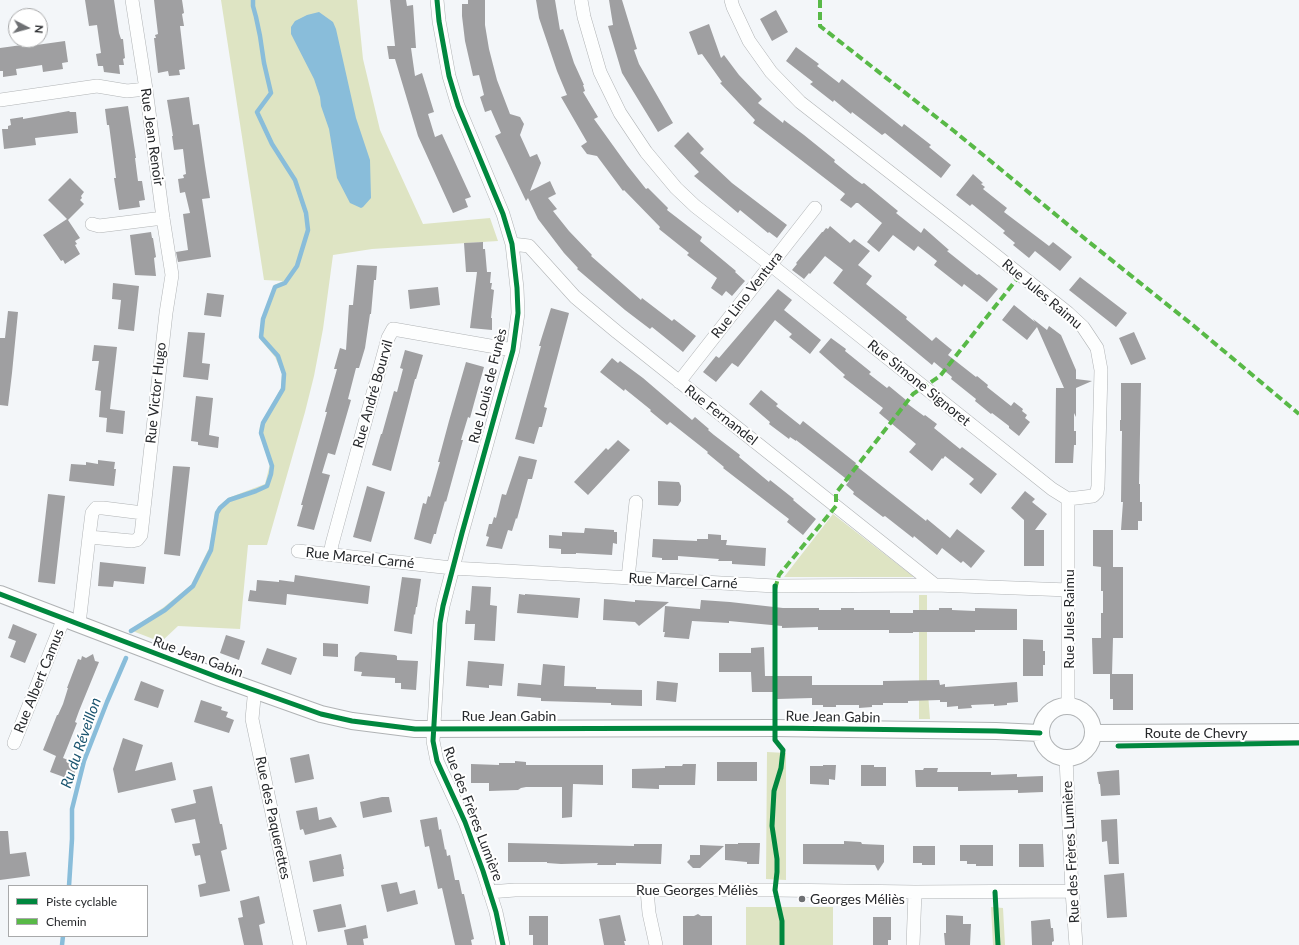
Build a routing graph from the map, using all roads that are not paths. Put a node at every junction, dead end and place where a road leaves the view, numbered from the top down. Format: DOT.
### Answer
graph roads {
  1 [pos="132,0"];
  2 [pos="437,0"];
  3 [pos="581,0"];
  4 [pos="731,0"];
  5 [pos="146,89"];
  6 [pos="0,100"];
  7 [pos="815,208"];
  8 [pos="163,218"];
  9 [pos="92,224"];
  10 [pos="512,244"];
  11 [pos="771,265"];
  12 [pos="172,275"];
  13 [pos="513,350"];
  14 [pos="679,382"];
  15 [pos="1068,500"];
  16 [pos="636,502"];
  17 [pos="143,513"];
  18 [pos="89,537"];
  19 [pos="298,551"];
  20 [pos="330,555"];
  21 [pos="452,568"];
  22 [pos="628,578"];
  23 [pos="935,584"];
  24 [pos="1069,590"];
  25 [pos="0,594"];
  26 [pos="64,618"];
  27 [pos="79,624"];
  28 [pos="256,691"];
  29 [pos="1068,705"];
  30 [pos="434,721"];
  31 [pos="1299,732"];
  32 [pos="1040,733"];
  33 [pos="1093,733"];
  34 [pos="14,743"];
  35 [pos="1066,758"];
  36 [pos="648,890"];
  37 [pos="490,892"];
  38 [pos="915,892"];
  39 [pos="1072,892"];
  40 [pos="300,945"];
  41 [pos="503,945"];
  42 [pos="656,945"];
  43 [pos="913,945"];
  44 [pos="1076,945"];
  1 -- 5 [label="street, Rue Jean Renoir"];
  2 -- 10 [label="street, Rue Louis de Funès"];
  3 -- 11 [label="street, Rue Simone Signoret"];
  4 -- 15 [label="street, Rue Jules Raimu"];
  5 -- 6 [label="street"];
  5 -- 8 [label="street, Rue Jean Renoir"];
  7 -- 11 [label="street, Rue Lino Ventura"];
  8 -- 9 [label="street"];
  8 -- 12 [label="street, Rue Jean Renoir"];
  10 -- 13 [label="street, Rue Louis de Funès"];
  10 -- 14 [label="street, Rue Fernandel"];
  11 -- 14 [label="street, Rue Lino Ventura"];
  11 -- 15 [label="street, Rue Simone Signoret"];
  12 -- 17 [label="street, Rue Victor Hugo"];
  13 -- 20 [label="street, Rue André Bourvil"];
  13 -- 21 [label="street, Rue Louis de Funès"];
  14 -- 23 [label="street, Rue Fernandel"];
  15 -- 24 [label="street, Rue Jules Raimu"];
  16 -- 22 [label="street"];
  17 -- 18 [label="street, Rue Victor Hugo"];
  17 -- 18 [label="street"];
  18 -- 27 [label="street"];
  19 -- 20 [label="street, Rue Marcel Carné"];
  20 -- 21 [label="street, Rue Marcel Carné"];
  21 -- 22 [label="street, Rue Marcel Carné"];
  21 -- 30 [label="street, Rue Louis de Funès"];
  22 -- 23 [label="street, Rue Marcel Carné"];
  23 -- 24 [label="street, Rue Marcel Carné"];
  24 -- 29 [label="street, Rue Jules Raimu"];
  25 -- 26 [label="street, Rue Jean Gabin"];
  26 -- 27 [label="street, Rue Jean Gabin"];
  26 -- 34 [label="street, Rue Albert Camus"];
  27 -- 28 [label="street, Rue Jean Gabin"];
  28 -- 30 [label="street, Rue Jean Gabin"];
  28 -- 40 [label="street, Rue des Paquerettes"];
  29 -- 32 [label="street"];
  29 -- 33 [label="street"];
  30 -- 32 [label="street, Rue Jean Gabin"];
  30 -- 37 [label="street, Rue des Frères Lumière"];
  31 -- 33 [label="street, Route de Chevry"];
  32 -- 35 [label="street"];
  33 -- 35 [label="street"];
  35 -- 39 [label="street, Rue des Frères Lumière"];
  36 -- 37 [label="street, Rue Georges Méliès"];
  36 -- 38 [label="street, Rue Georges Méliès"];
  36 -- 42 [label="street"];
  37 -- 41 [label="street, Rue des Frères Lumière"];
  38 -- 39 [label="street, Rue Georges Méliès"];
  38 -- 43 [label="street"];
  39 -- 44 [label="street, Rue des Frères Lumière"];
}
